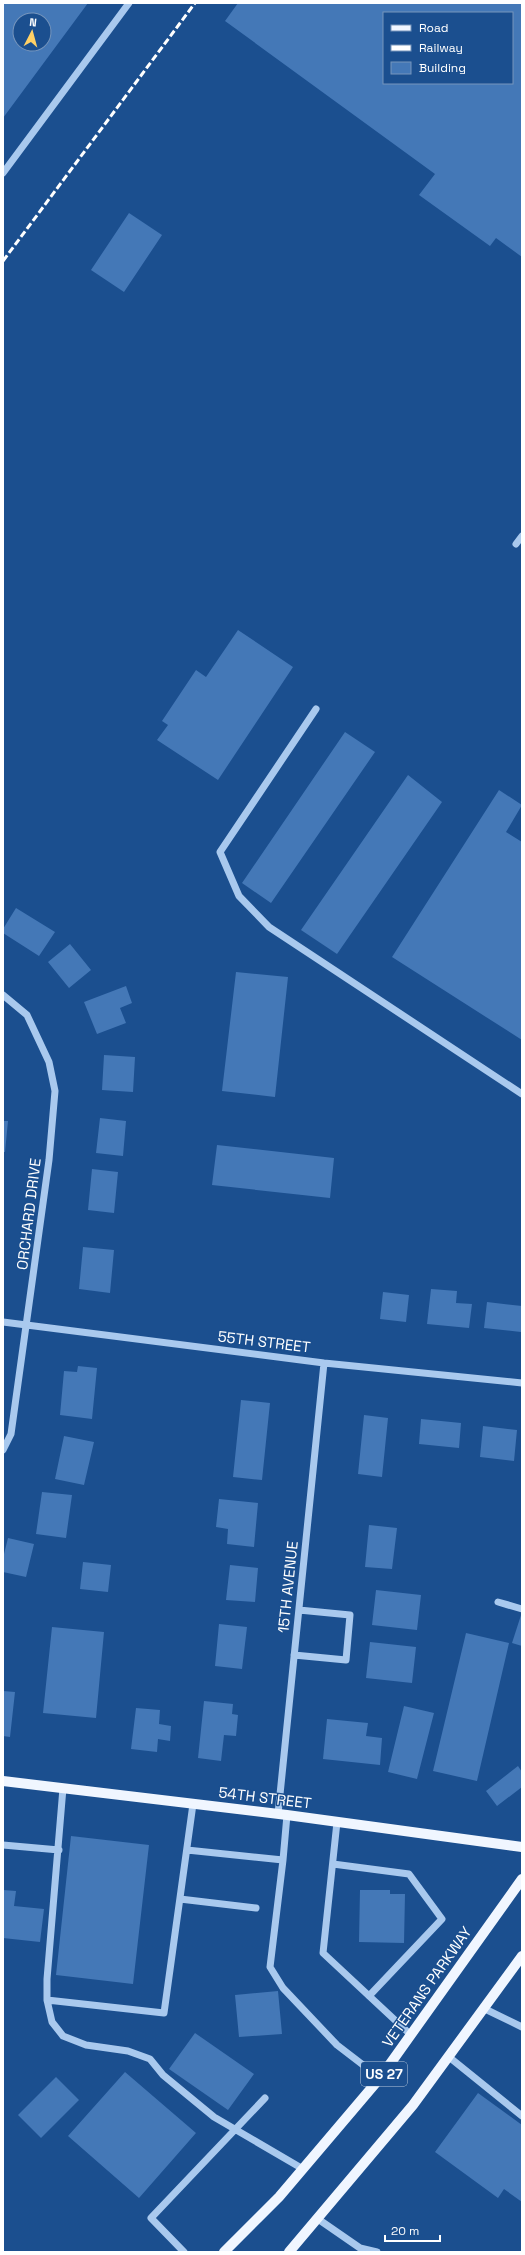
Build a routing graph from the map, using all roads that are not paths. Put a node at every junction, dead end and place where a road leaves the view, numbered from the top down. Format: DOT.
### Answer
graph roads {
  1 [pos="129,3"];
  2 [pos="3,173"];
  3 [pos="522,536"];
  4 [pos="516,544"];
  5 [pos="316,709"];
  6 [pos="3,995"];
  7 [pos="522,1094"];
  8 [pos="3,1322"];
  9 [pos="28,1324"];
  10 [pos="324,1363"];
  11 [pos="522,1383"];
  12 [pos="3,1450"];
  13 [pos="498,1602"];
  14 [pos="522,1609"];
  15 [pos="299,1610"];
  16 [pos="294,1655"];
  17 [pos="3,1781"];
  18 [pos="63,1788"];
  19 [pos="193,1804"];
  20 [pos="283,1815"];
  21 [pos="337,1822"];
  22 [pos="3,1845"];
  23 [pos="522,1847"];
  24 [pos="59,1850"];
  25 [pos="187,1850"];
  26 [pos="283,1860"];
  27 [pos="333,1864"];
  28 [pos="522,1879"];
  29 [pos="180,1899"];
  30 [pos="256,1908"];
  31 [pos="522,1956"];
  32 [pos="370,1996"];
  33 [pos="47,2000"];
  34 [pos="485,2009"];
  35 [pos="522,2027"];
  36 [pos="411,2035"];
  37 [pos="449,2057"];
  38 [pos="380,2078"];
  39 [pos="265,2098"];
  40 [pos="522,2116"];
  41 [pos="234,2130"];
  42 [pos="303,2169"];
  43 [pos="318,2219"];
  44 [pos="361,2250"];
  45 [pos="184,2252"];
  46 [pos="224,2252"];
  47 [pos="289,2252"];
  48 [pos="377,2252"];
  1 -- 2 [label="street"];
  3 -- 4 [label="street"];
  5 -- 7 [label="street"];
  6 -- 9 [label="street, ORCHARD DRIVE"];
  8 -- 9 [label="street, 55TH STREET"];
  9 -- 10 [label="street, 55TH STREET"];
  9 -- 12 [label="street, ORCHARD DRIVE"];
  10 -- 11 [label="street, 55TH STREET"];
  10 -- 15 [label="street, 15TH AVENUE"];
  13 -- 14 [label="street"];
  15 -- 16 [label="street, 15TH AVENUE"];
  15 -- 16 [label="street"];
  16 -- 20 [label="street, 15TH AVENUE"];
  17 -- 18 [label="main road, 54TH STREET"];
  18 -- 19 [label="main road, 54TH STREET"];
  18 -- 24 [label="street"];
  19 -- 20 [label="main road, 54TH STREET"];
  19 -- 25 [label="street"];
  20 -- 21 [label="main road, 54TH STREET"];
  20 -- 26 [label="street, 15TH AVENUE"];
  21 -- 23 [label="main road, 54TH STREET"];
  21 -- 27 [label="street"];
  22 -- 24 [label="street"];
  24 -- 33 [label="street"];
  25 -- 26 [label="street"];
  25 -- 29 [label="street"];
  26 -- 38 [label="street, 15TH AVENUE"];
  27 -- 32 [label="street"];
  27 -- 32 [label="street"];
  28 -- 36 [label="main road, VETERANS PARKWAY / US 27"];
  29 -- 30 [label="street"];
  29 -- 33 [label="street"];
  31 -- 34 [label="main road, US 27"];
  32 -- 36 [label="street"];
  33 -- 41 [label="street"];
  34 -- 35 [label="street"];
  34 -- 37 [label="main road, US 27"];
  36 -- 38 [label="main road, VETERANS PARKWAY / US 27"];
  37 -- 40 [label="street"];
  37 -- 43 [label="main road, US 27"];
  38 -- 42 [label="main road, VETERANS PARKWAY / US 27"];
  39 -- 41 [label="street"];
  41 -- 42 [label="street"];
  41 -- 45 [label="street"];
  42 -- 46 [label="main road, VETERANS PARKWAY / US 27"];
  43 -- 44 [label="street"];
  43 -- 47 [label="main road, US 27"];
  44 -- 48 [label="street"];
}
